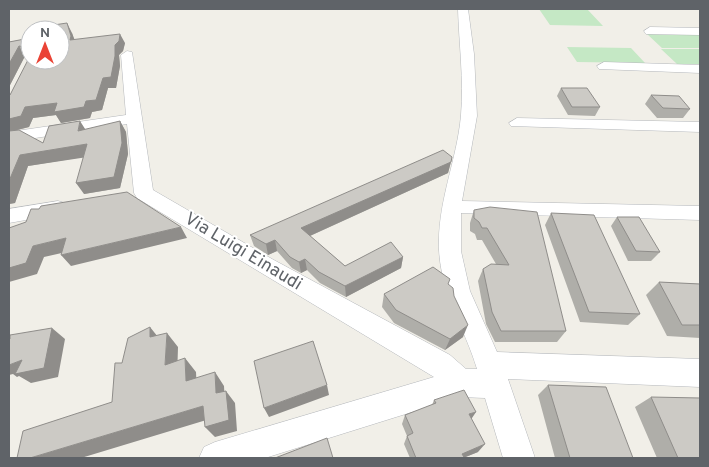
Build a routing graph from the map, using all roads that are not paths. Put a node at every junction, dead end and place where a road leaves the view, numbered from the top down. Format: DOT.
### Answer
graph roads {
  1 [pos="463,9"];
  2 [pos="650,32"];
  3 [pos="700,32"];
  4 [pos="127,55"];
  5 [pos="604,66"];
  6 [pos="700,68"];
  7 [pos="135,118"];
  8 [pos="517,123"];
  9 [pos="700,127"];
  10 [pos="9,137"];
  11 [pos="76,204"];
  12 [pos="466,207"];
  13 [pos="700,213"];
  14 [pos="9,216"];
  15 [pos="700,373"];
  16 [pos="493,375"];
  17 [pos="460,383"];
  18 [pos="215,458"];
  19 [pos="519,458"];
  1 -- 16 [label="street"];
  2 -- 3 [label="street"];
  4 -- 7 [label="street, Via Luigi Einaudi"];
  5 -- 6 [label="street"];
  7 -- 10 [label="street"];
  7 -- 17 [label="street, Via Luigi Einaudi"];
  8 -- 9 [label="street"];
  11 -- 14 [label="street"];
  12 -- 13 [label="street"];
  15 -- 16 [label="street"];
  16 -- 17 [label="street"];
  16 -- 19 [label="street"];
  17 -- 18 [label="street"];
}
